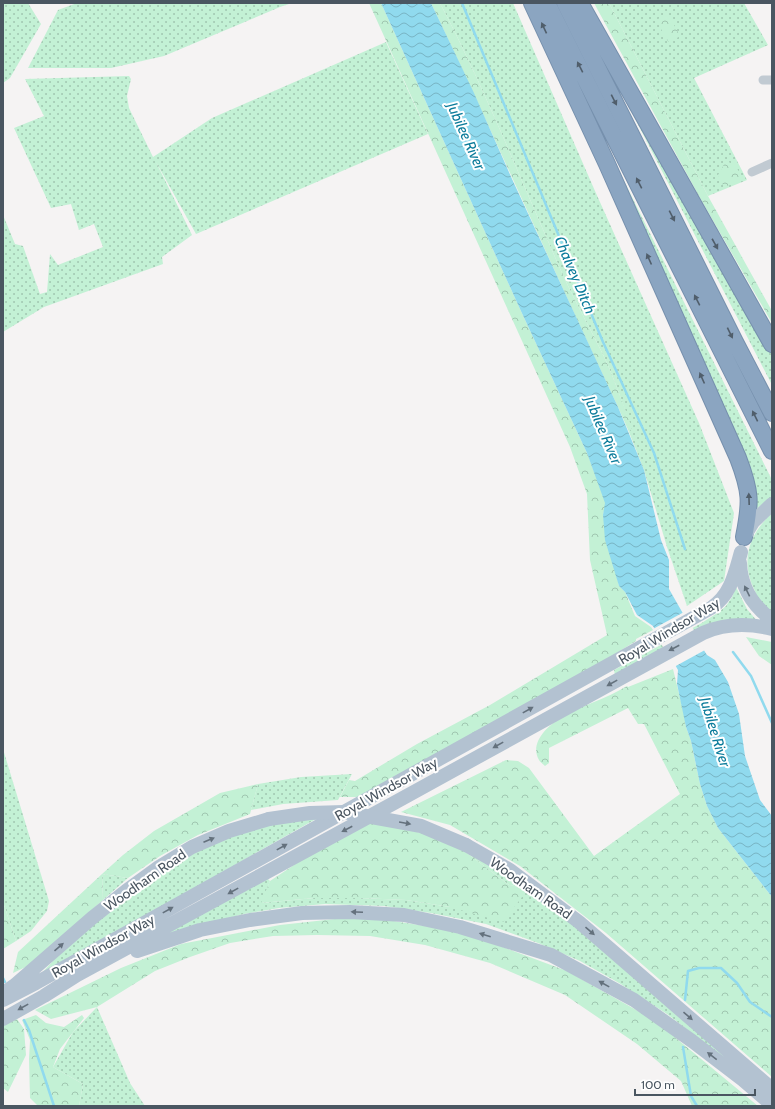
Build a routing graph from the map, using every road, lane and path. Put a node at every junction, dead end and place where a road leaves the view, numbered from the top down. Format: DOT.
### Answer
graph roads {
  1 [pos="532,3"];
  2 [pos="547,3"];
  3 [pos="565,3"];
  4 [pos="580,3"];
  5 [pos="772,163"];
  6 [pos="752,172"];
  7 [pos="772,344"];
  8 [pos="772,413"];
  9 [pos="772,451"];
  10 [pos="772,504"];
  11 [pos="742,544"];
  12 [pos="772,620"];
  13 [pos="772,629"];
  14 [pos="77,975"];
  15 [pos="32,978"];
  16 [pos="3,993"];
  17 [pos="3,1000"];
  18 [pos="3,1019"];
  19 [pos="772,1089"];
  20 [pos="772,1105"];
  11 -- 1 [label="highway, one-way"];
  9 -- 2 [label="highway, one-way"];
  3 -- 8 [label="highway, one-way"];
  4 -- 7 [label="highway, one-way"];
  5 -- 6 [label="street"];
  10 -- 11 [label="main road, Royal Windsor Way"];
  12 -- 11 [label="main road, one-way"];
  15 -- 11 [label="main road, Royal Windsor Way, one-way"];
  13 -- 14 [label="main road, Royal Windsor Way, one-way"];
  14 -- 18 [label="main road, Royal Windsor Way, one-way"];
  20 -- 14 [label="main road, one-way"];
  15 -- 16 [label="main road, Woodham Road"];
  15 -- 17 [label="main road, Royal Windsor Way"];
  15 -- 19 [label="main road, Woodham Road, one-way, bridge"];
}
